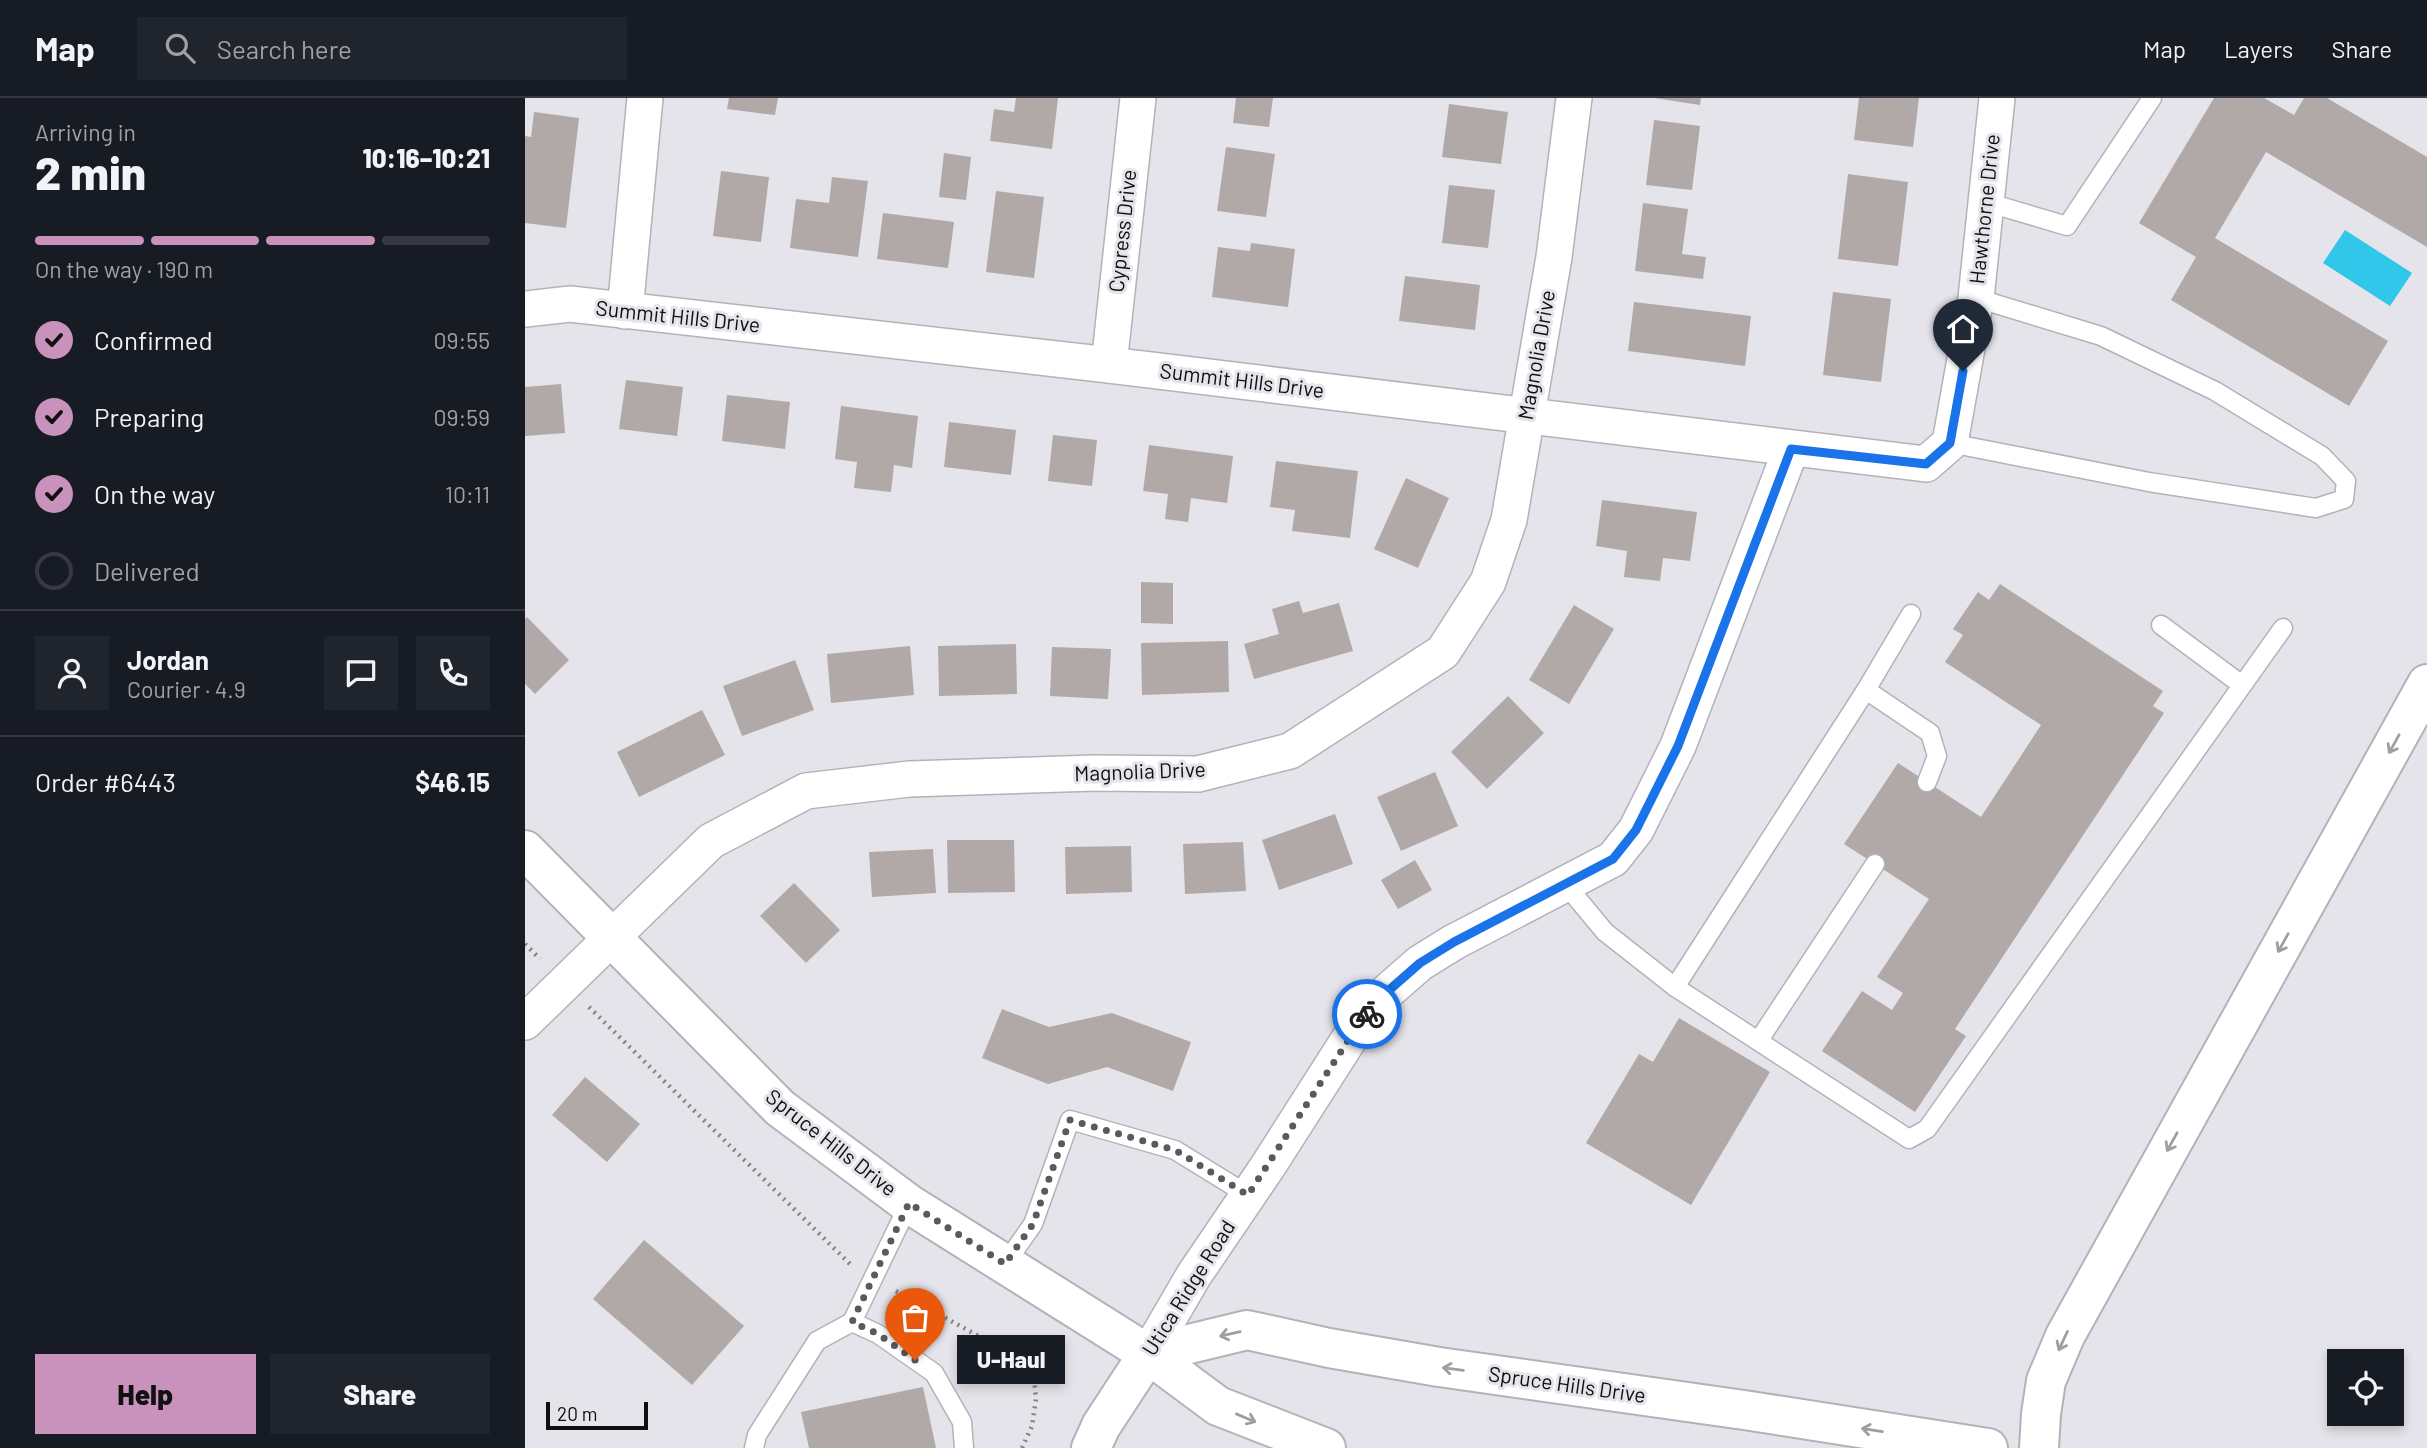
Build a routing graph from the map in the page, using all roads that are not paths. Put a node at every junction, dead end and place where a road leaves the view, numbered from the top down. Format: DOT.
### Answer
graph roads {
  1 [pos="645,98"];
  2 [pos="1138,98"];
  3 [pos="1574,98"];
  4 [pos="1997,98"];
  5 [pos="2152,98"];
  6 [pos="1986,202"];
  7 [pos="1976,298"];
  8 [pos="525,309"];
  9 [pos="625,311"];
  10 [pos="1109,365"];
  11 [pos="1527,416"];
  12 [pos="1950,443"];
  13 [pos="1791,449"];
  14 [pos="1912,614"];
  15 [pos="2161,625"];
  16 [pos="2283,628"];
  17 [pos="2427,684"];
  18 [pos="2242,685"];
  19 [pos="1865,690"];
  20 [pos="1927,782"];
  21 [pos="525,850"];
  22 [pos="1875,864"];
  23 [pos="1566,885"];
  24 [pos="614,937"];
  25 [pos="1675,987"];
  26 [pos="525,1022"];
  27 [pos="1759,1040"];
  28 [pos="1248,1195"];
  29 [pos="909,1203"];
  30 [pos="1005,1264"];
  31 [pos="852,1322"];
  32 [pos="1148,1354"];
  33 [pos="754,1448"];
  34 [pos="964,1448"];
  35 [pos="1091,1448"];
  36 [pos="1326,1448"];
  37 [pos="1988,1448"];
  38 [pos="2039,1448"];
  1 -- 9 [label="street"];
  2 -- 10 [label="street, Cypress Drive"];
  3 -- 11 [label="street, Magnolia Drive"];
  4 -- 6 [label="street, Hawthorne Drive"];
  5 -- 6 [label="lane"];
  6 -- 7 [label="street, Hawthorne Drive"];
  7 -- 12 [label="street, Hawthorne Drive"];
  7 -- 12 [label="lane"];
  8 -- 9 [label="street, Summit Hills Drive"];
  9 -- 10 [label="street, Summit Hills Drive"];
  10 -- 11 [label="street, Summit Hills Drive"];
  11 -- 13 [label="street, Summit Hills Drive"];
  11 -- 24 [label="street, Magnolia Drive"];
  12 -- 13 [label="street, Summit Hills Drive"];
  13 -- 23 [label="street, Utica Ridge Road"];
  14 -- 19 [label="lane"];
  15 -- 18 [label="lane"];
  16 -- 18 [label="lane"];
  17 -- 38 [label="main road, one-way"];
  18 -- 27 [label="lane"];
  19 -- 20 [label="lane"];
  19 -- 25 [label="lane"];
  21 -- 24 [label="main road, Spruce Hills Drive"];
  22 -- 27 [label="lane"];
  23 -- 25 [label="lane"];
  23 -- 28 [label="street, Utica Ridge Road"];
  24 -- 26 [label="street, Magnolia Drive"];
  24 -- 29 [label="main road, Spruce Hills Drive"];
  25 -- 27 [label="lane"];
  28 -- 30 [label="lane"];
  28 -- 32 [label="street, Utica Ridge Road"];
  29 -- 30 [label="main road, Spruce Hills Drive"];
  29 -- 31 [label="lane"];
  30 -- 32 [label="main road, Spruce Hills Drive"];
  31 -- 33 [label="lane"];
  31 -- 34 [label="lane"];
  32 -- 35 [label="main road, Utica Ridge Road"];
  32 -- 36 [label="main road, Spruce Hills Drive, one-way"];
  37 -- 32 [label="main road, Spruce Hills Drive, one-way"];
}
